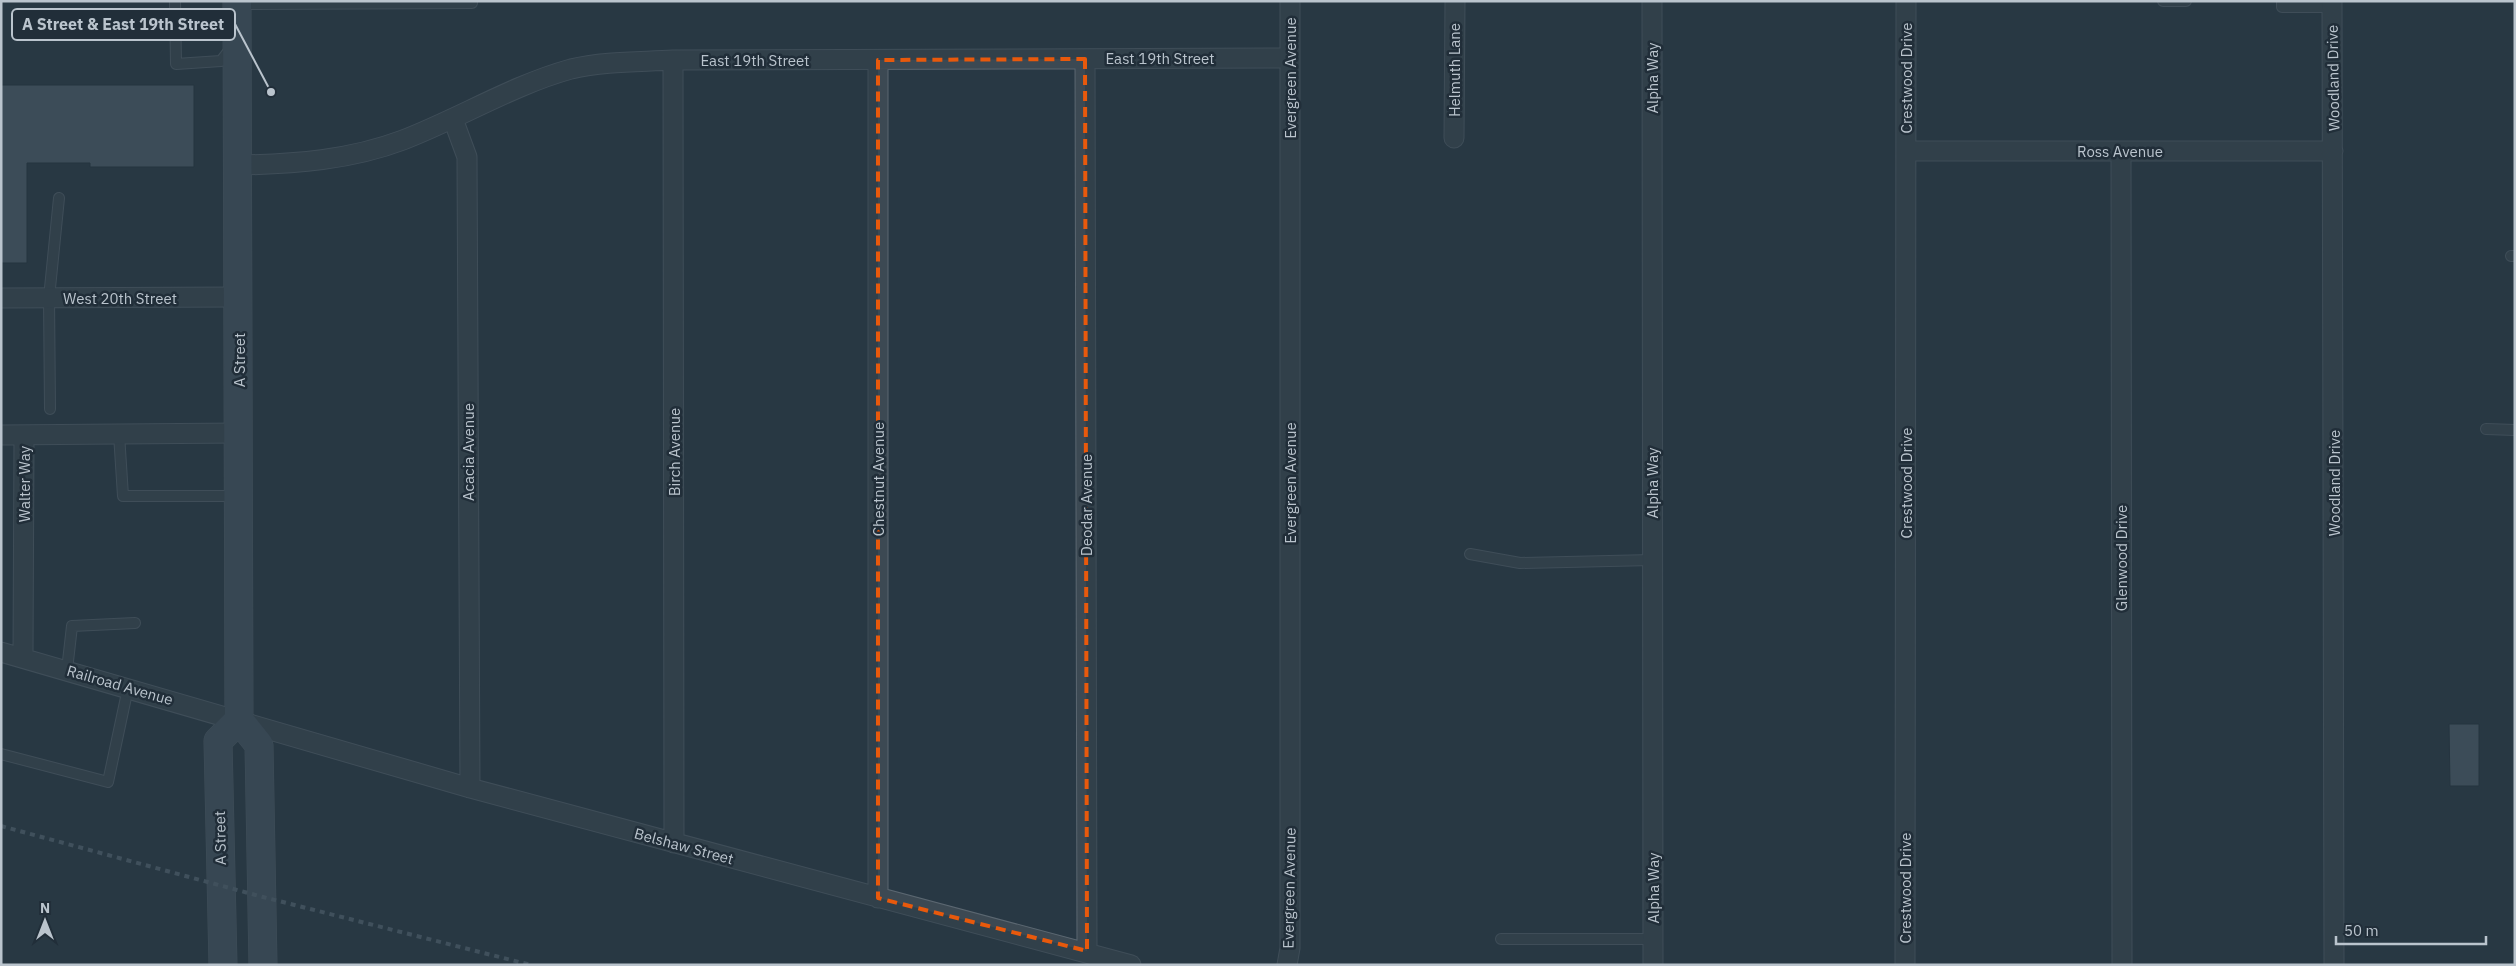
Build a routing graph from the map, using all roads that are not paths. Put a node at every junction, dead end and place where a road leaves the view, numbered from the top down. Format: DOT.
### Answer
graph roads {
  1 [pos="176,1"];
  2 [pos="472,1"];
  3 [pos="1290,1"];
  4 [pos="1454,1"];
  5 [pos="1652,1"];
  6 [pos="1906,1"];
  7 [pos="2163,1"];
  8 [pos="2186,1"];
  9 [pos="2282,1"];
  10 [pos="296,2"];
  11 [pos="237,3"];
  12 [pos="2332,4"];
  13 [pos="176,22"];
  14 [pos="236,41"];
  15 [pos="1085,58"];
  16 [pos="1289,58"];
  17 [pos="673,60"];
  18 [pos="878,60"];
  19 [pos="453,119"];
  20 [pos="1454,138"];
  21 [pos="1906,151"];
  22 [pos="2121,151"];
  23 [pos="2333,151"];
  24 [pos="239,165"];
  25 [pos="59,198"];
  26 [pos="239,297"];
  27 [pos="1,298"];
  28 [pos="50,298"];
  29 [pos="50,409"];
  30 [pos="2486,429"];
  31 [pos="2515,430"];
  32 [pos="239,433"];
  33 [pos="119,434"];
  34 [pos="1,435"];
  35 [pos="24,436"];
  36 [pos="239,496"];
  37 [pos="1470,554"];
  38 [pos="1652,560"];
  39 [pos="135,624"];
  40 [pos="1,652"];
  41 [pos="23,657"];
  42 [pos="67,670"];
  43 [pos="128,688"];
  44 [pos="239,720"];
  45 [pos="1,754"];
  46 [pos="470,788"];
  47 [pos="674,843"];
  48 [pos="878,898"];
  49 [pos="1501,939"];
  50 [pos="1653,939"];
  51 [pos="1087,951"];
  52 [pos="222,965"];
  53 [pos="264,965"];
  54 [pos="1131,965"];
  55 [pos="1287,965"];
  56 [pos="1653,965"];
  57 [pos="1905,965"];
  58 [pos="2122,965"];
  59 [pos="2334,965"];
  1 -- 13 [label="lane"];
  2 -- 10 [label="lane"];
  3 -- 16 [label="street, Evergreen Avenue"];
  4 -- 20 [label="street, Helmuth Lane"];
  5 -- 38 [label="street, Alpha Way"];
  6 -- 21 [label="street, Crestwood Drive"];
  7 -- 8 [label="lane"];
  9 -- 12 [label="lane"];
  10 -- 11 [label="lane"];
  11 -- 14 [label="main road, A Street"];
  12 -- 23 [label="street, Woodland Drive"];
  13 -- 14 [label="lane"];
  13 -- 14 [label="lane"];
  14 -- 24 [label="main road, A Street"];
  15 -- 16 [label="street, East 19th Street"];
  15 -- 18 [label="street, East 19th Street"];
  15 -- 51 [label="street, Deodar Avenue"];
  16 -- 55 [label="street, Evergreen Avenue"];
  17 -- 18 [label="street, East 19th Street"];
  17 -- 19 [label="street, East 19th Street"];
  17 -- 47 [label="street, Birch Avenue"];
  18 -- 48 [label="street, Chestnut Avenue"];
  19 -- 24 [label="street, East 19th Street"];
  19 -- 46 [label="street, Acacia Avenue"];
  21 -- 22 [label="street, Ross Avenue"];
  21 -- 57 [label="street, Crestwood Drive"];
  22 -- 23 [label="street, Ross Avenue"];
  22 -- 58 [label="street, Glenwood Drive"];
  23 -- 59 [label="street, Woodland Drive"];
  24 -- 26 [label="main road, A Street"];
  25 -- 28 [label="lane"];
  26 -- 28 [label="street, West 20th Street"];
  26 -- 32 [label="main road, A Street"];
  27 -- 28 [label="street, West 20th Street"];
  28 -- 29 [label="lane"];
  30 -- 31 [label="lane"];
  32 -- 33 [label="street, Walter Way"];
  32 -- 36 [label="main road, A Street"];
  33 -- 35 [label="street, Walter Way"];
  33 -- 36 [label="lane"];
  34 -- 35 [label="street"];
  35 -- 41 [label="street, Walter Way"];
  36 -- 44 [label="main road, A Street"];
  37 -- 38 [label="lane"];
  38 -- 50 [label="street, Alpha Way"];
  39 -- 42 [label="lane"];
  40 -- 41 [label="street, Railroad Avenue"];
  41 -- 42 [label="street, Railroad Avenue"];
  42 -- 43 [label="street, Railroad Avenue"];
  43 -- 44 [label="street, Railroad Avenue"];
  43 -- 45 [label="lane"];
  44 -- 46 [label="street, Belshaw Street"];
  44 -- 52 [label="main road, A Street"];
  44 -- 53 [label="main road"];
  46 -- 47 [label="street, Belshaw Street"];
  47 -- 48 [label="street, Belshaw Street"];
  48 -- 51 [label="street, Belshaw Street"];
  49 -- 50 [label="lane"];
  50 -- 56 [label="street, Alpha Way"];
  51 -- 54 [label="street, Belshaw Street"];
}
